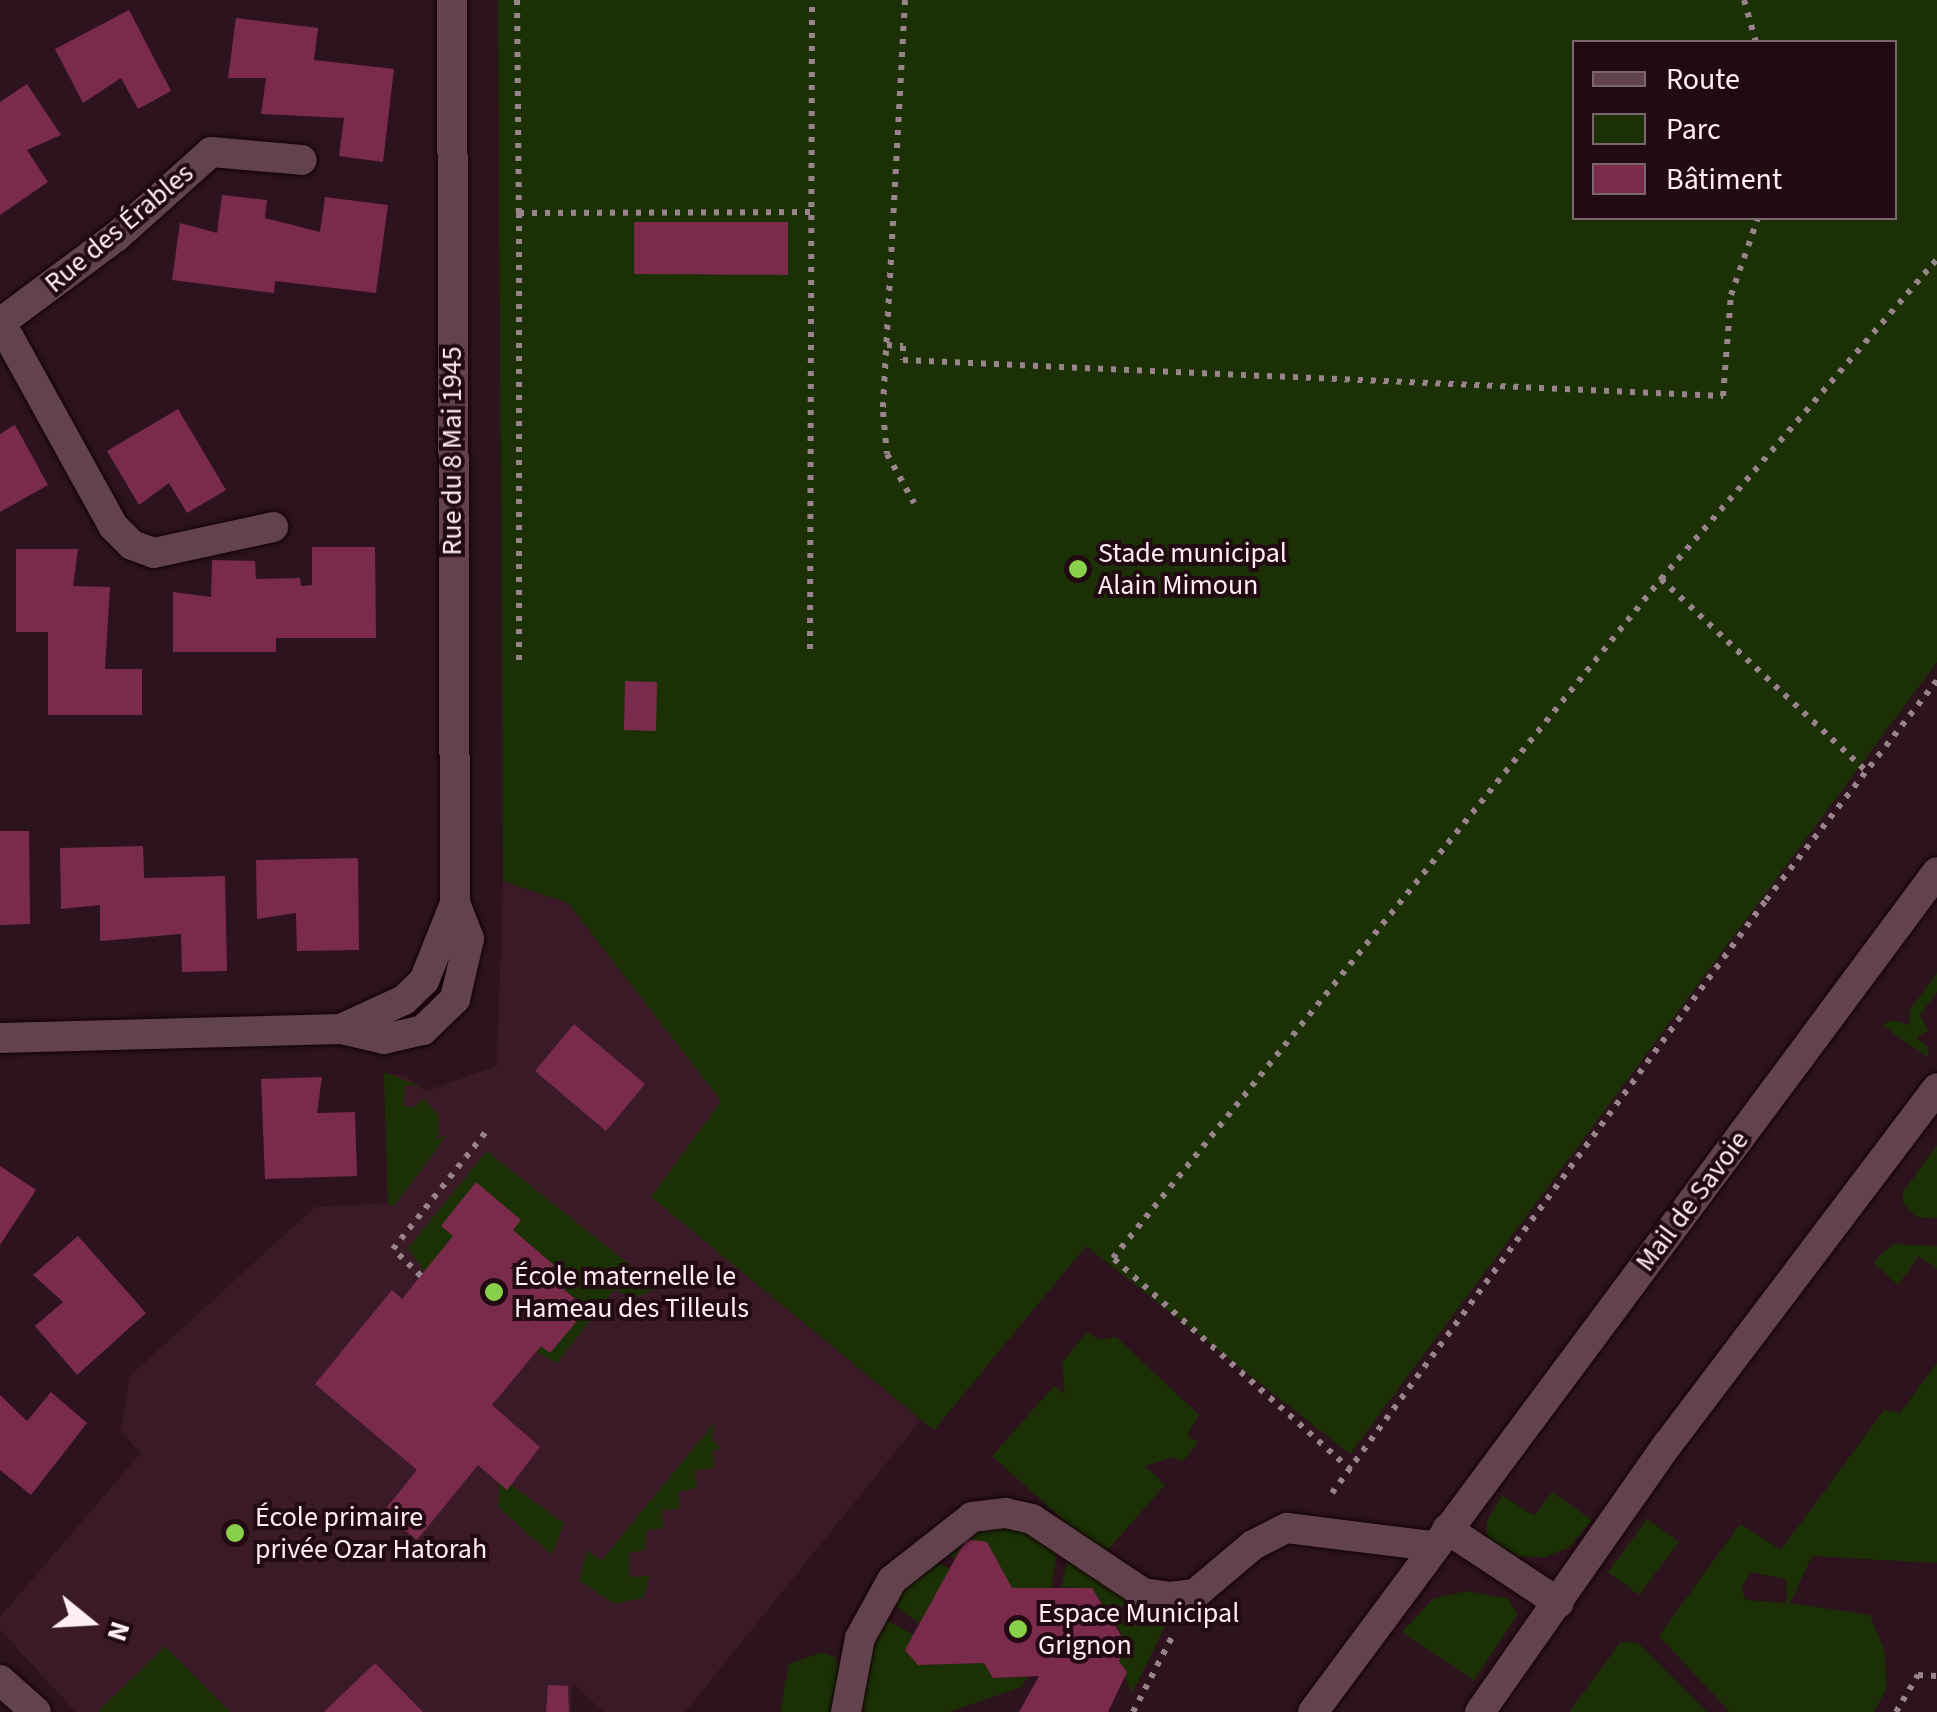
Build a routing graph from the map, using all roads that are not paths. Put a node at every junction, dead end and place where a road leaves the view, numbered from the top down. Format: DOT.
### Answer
graph roads {
  1 [pos="452,0"];
  2 [pos="302,160"];
  3 [pos="0,323"];
  4 [pos="273,527"];
  5 [pos="1937,872"];
  6 [pos="0,1038"];
  7 [pos="1937,1088"];
  8 [pos="1439,1537"];
  9 [pos="1559,1603"];
  10 [pos="0,1680"];
  11 [pos="36,1712"];
  12 [pos="846,1712"];
  13 [pos="1312,1712"];
  14 [pos="1480,1712"];
  1 -- 6 [label="street, Rue du 8 Mai 1945"];
  2 -- 3 [label="street, Rue des Érables"];
  3 -- 4 [label="street, Rue des Érables"];
  5 -- 8 [label="street, Mail de Savoie"];
  7 -- 9 [label="street"];
  8 -- 9 [label="street"];
  8 -- 12 [label="street"];
  8 -- 13 [label="street, Mail de Savoie"];
  9 -- 14 [label="street"];
  10 -- 11 [label="street"];
}
